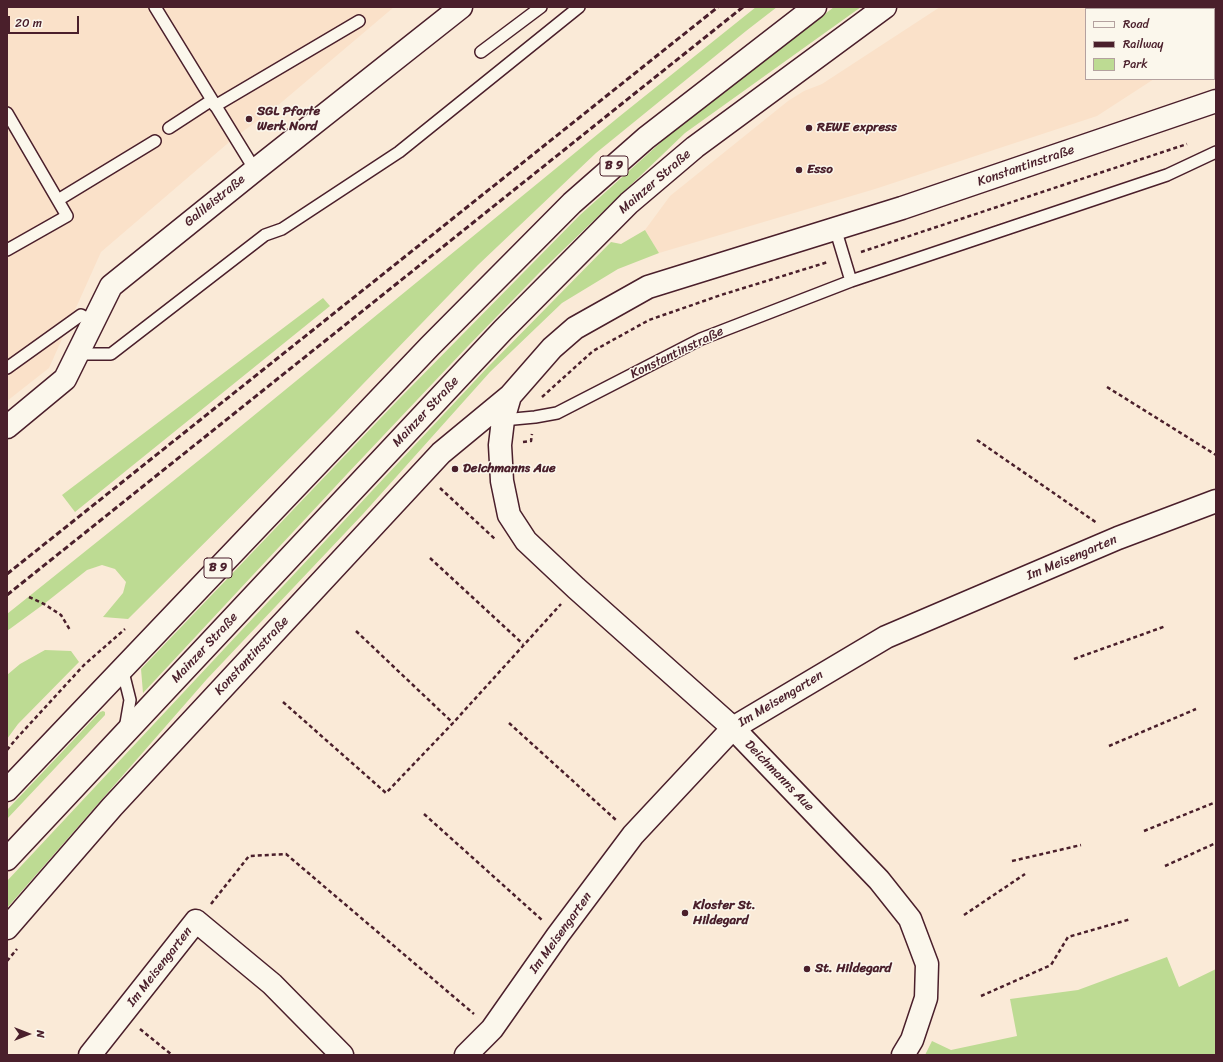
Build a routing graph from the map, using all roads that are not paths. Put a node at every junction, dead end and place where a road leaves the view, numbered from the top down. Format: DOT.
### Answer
graph roads {
  1 [pos="155,7"];
  2 [pos="461,7"];
  3 [pos="541,7"];
  4 [pos="579,7"];
  5 [pos="815,7"];
  6 [pos="885,7"];
  7 [pos="359,21"];
  8 [pos="480,52"];
  9 [pos="1216,101"];
  10 [pos="213,103"];
  11 [pos="7,113"];
  12 [pos="169,128"];
  13 [pos="155,141"];
  14 [pos="1216,152"];
  15 [pos="255,170"];
  16 [pos="58,200"];
  17 [pos="835,228"];
  18 [pos="7,250"];
  19 [pos="851,281"];
  20 [pos="94,322"];
  21 [pos="78,354"];
  22 [pos="7,368"];
  23 [pos="510,396"];
  24 [pos="504,420"];
  25 [pos="7,427"];
  26 [pos="502,481"];
  27 [pos="1216,501"];
  28 [pos="122,668"];
  29 [pos="733,728"];
  30 [pos="124,733"];
  31 [pos="7,790"];
  32 [pos="7,859"];
  33 [pos="7,928"];
  34 [pos="90,1055"];
  35 [pos="342,1055"];
  36 [pos="466,1055"];
  37 [pos="903,1055"];
  1 -- 10 [label="lane"];
  2 -- 15 [label="street, Galileistraße"];
  3 -- 8 [label="lane"];
  4 -- 21 [label="lane"];
  5 -- 28 [label="street, B 9"];
  6 -- 30 [label="street, Mainzer Straße"];
  7 -- 10 [label="lane"];
  9 -- 17 [label="street, Konstantinstraße"];
  10 -- 12 [label="lane"];
  10 -- 15 [label="lane"];
  11 -- 16 [label="lane"];
  13 -- 16 [label="lane"];
  14 -- 19 [label="lane, Konstantinstraße"];
  15 -- 20 [label="street, Galileistraße"];
  16 -- 18 [label="lane"];
  17 -- 19 [label="lane"];
  17 -- 23 [label="street, Konstantinstraße"];
  19 -- 24 [label="lane, Konstantinstraße"];
  20 -- 21 [label="street, Galileistraße"];
  20 -- 22 [label="lane"];
  21 -- 25 [label="street, Galileistraße"];
  23 -- 24 [label="street, Konstantinstraße"];
  23 -- 33 [label="street, Konstantinstraße"];
  24 -- 26 [label="street, Konstantinstraße"];
  26 -- 29 [label="street, Deichmanns Aue"];
  27 -- 29 [label="street, Im Meisengarten"];
  28 -- 30 [label="lane"];
  28 -- 31 [label="street, B 9"];
  29 -- 36 [label="street, Im Meisengarten"];
  29 -- 37 [label="street, Deichmanns Aue"];
  30 -- 32 [label="street, Mainzer Straße"];
  34 -- 35 [label="street, Im Meisengarten"];
}
